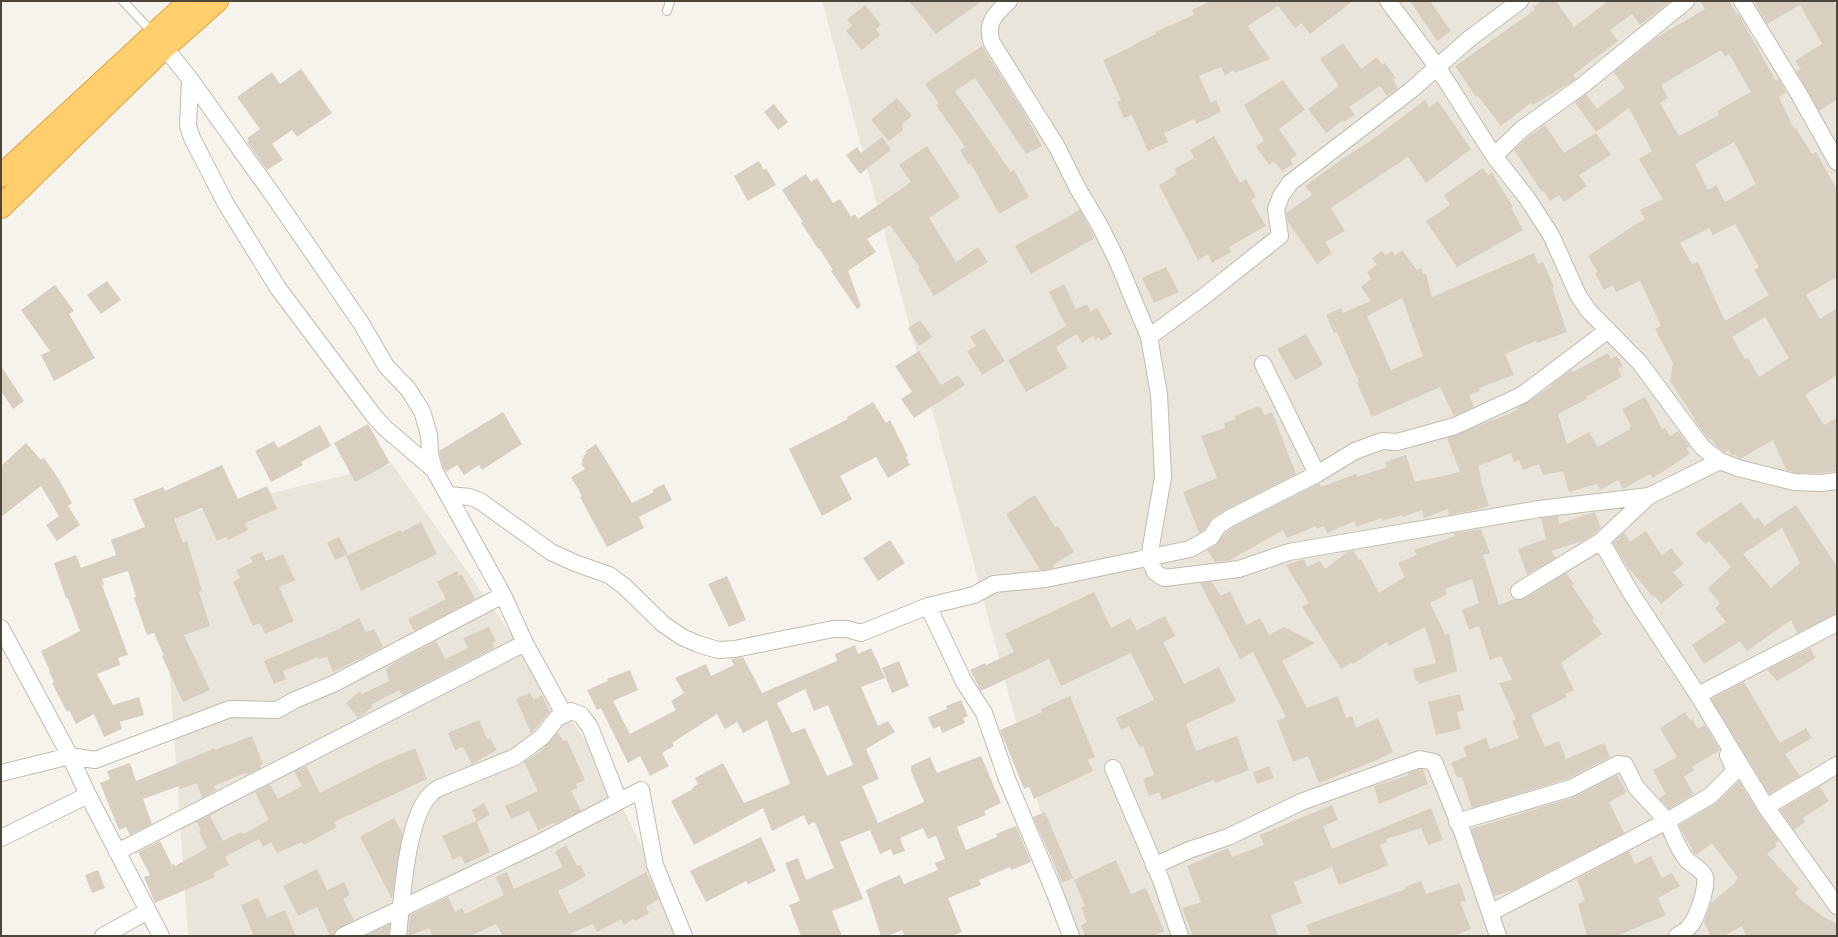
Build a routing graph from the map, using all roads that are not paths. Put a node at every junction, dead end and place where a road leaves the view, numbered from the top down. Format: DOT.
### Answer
graph roads {
  1 [pos="123,1"];
  2 [pos="190,1"];
  3 [pos="217,1"];
  4 [pos="670,1"];
  5 [pos="1009,1"];
  6 [pos="1388,1"];
  7 [pos="1520,1"];
  8 [pos="1686,1"];
  9 [pos="1742,1"];
  10 [pos="667,11"];
  11 [pos="160,41"];
  12 [pos="1438,68"];
  13 [pos="190,79"];
  14 [pos="1494,156"];
  15 [pos="1837,162"];
  16 [pos="1,176"];
  17 [pos="1,206"];
  18 [pos="1608,330"];
  19 [pos="1149,337"];
  20 [pos="1264,364"];
  21 [pos="1720,461"];
  22 [pos="434,470"];
  23 [pos="1317,474"];
  24 [pos="1837,481"];
  25 [pos="449,495"];
  26 [pos="1649,496"];
  27 [pos="1601,541"];
  28 [pos="1149,558"];
  29 [pos="1519,591"];
  30 [pos="503,595"];
  31 [pos="928,606"];
  32 [pos="1837,623"];
  33 [pos="1,628"];
  34 [pos="525,643"];
  35 [pos="1698,695"];
  36 [pos="564,714"];
  37 [pos="1712,719"];
  38 [pos="70,756"];
  39 [pos="1837,765"];
  40 [pos="1113,768"];
  41 [pos="1,773"];
  42 [pos="88,795"];
  43 [pos="619,801"];
  44 [pos="1766,807"];
  45 [pos="1667,821"];
  46 [pos="1457,822"];
  47 [pos="1,838"];
  48 [pos="117,852"];
  49 [pos="1154,866"];
  50 [pos="1837,906"];
  51 [pos="401,909"];
  52 [pos="148,911"];
  53 [pos="1490,913"];
  54 [pos="102,936"];
  55 [pos="161,936"];
  56 [pos="343,936"];
  57 [pos="398,936"];
  58 [pos="684,936"];
  59 [pos="1072,936"];
  60 [pos="1180,936"];
  61 [pos="1498,936"];
  62 [pos="1676,936"];
  1 -- 11 [label="lane"];
  2 -- 11 [label="highway"];
  3 -- 11 [label="highway"];
  4 -- 10 [label="lane"];
  5 -- 19 [label="street"];
  6 -- 12 [label="street"];
  7 -- 12 [label="street"];
  8 -- 14 [label="street"];
  9 -- 15 [label="street"];
  11 -- 13 [label="street"];
  11 -- 16 [label="highway"];
  11 -- 17 [label="highway"];
  12 -- 14 [label="street"];
  12 -- 19 [label="street"];
  13 -- 22 [label="street"];
  13 -- 22 [label="street"];
  14 -- 18 [label="street"];
  18 -- 21 [label="street"];
  18 -- 23 [label="street"];
  19 -- 28 [label="street"];
  20 -- 23 [label="street"];
  21 -- 24 [label="street"];
  21 -- 26 [label="street"];
  22 -- 25 [label="street"];
  23 -- 28 [label="street"];
  25 -- 30 [label="street"];
  25 -- 31 [label="street"];
  26 -- 27 [label="street"];
  26 -- 28 [label="street"];
  27 -- 29 [label="street"];
  27 -- 35 [label="street"];
  28 -- 31 [label="street"];
  30 -- 34 [label="street"];
  30 -- 38 [label="street"];
  31 -- 59 [label="street"];
  32 -- 35 [label="street"];
  33 -- 38 [label="street"];
  34 -- 36 [label="street"];
  34 -- 48 [label="street"];
  35 -- 37 [label="street"];
  36 -- 43 [label="street"];
  36 -- 51 [label="street"];
  37 -- 44 [label="street"];
  37 -- 45 [label="street"];
  38 -- 41 [label="street"];
  38 -- 42 [label="street"];
  39 -- 44 [label="street"];
  40 -- 49 [label="street"];
  42 -- 47 [label="street"];
  42 -- 48 [label="street"];
  43 -- 51 [label="street"];
  43 -- 58 [label="street"];
  44 -- 50 [label="street"];
  45 -- 46 [label="street"];
  45 -- 53 [label="street"];
  45 -- 62 [label="street"];
  46 -- 49 [label="street"];
  46 -- 53 [label="street"];
  48 -- 52 [label="street"];
  49 -- 60 [label="street"];
  51 -- 56 [label="street"];
  51 -- 57 [label="street"];
  52 -- 54 [label="street"];
  52 -- 55 [label="street"];
  53 -- 61 [label="street"];
}
